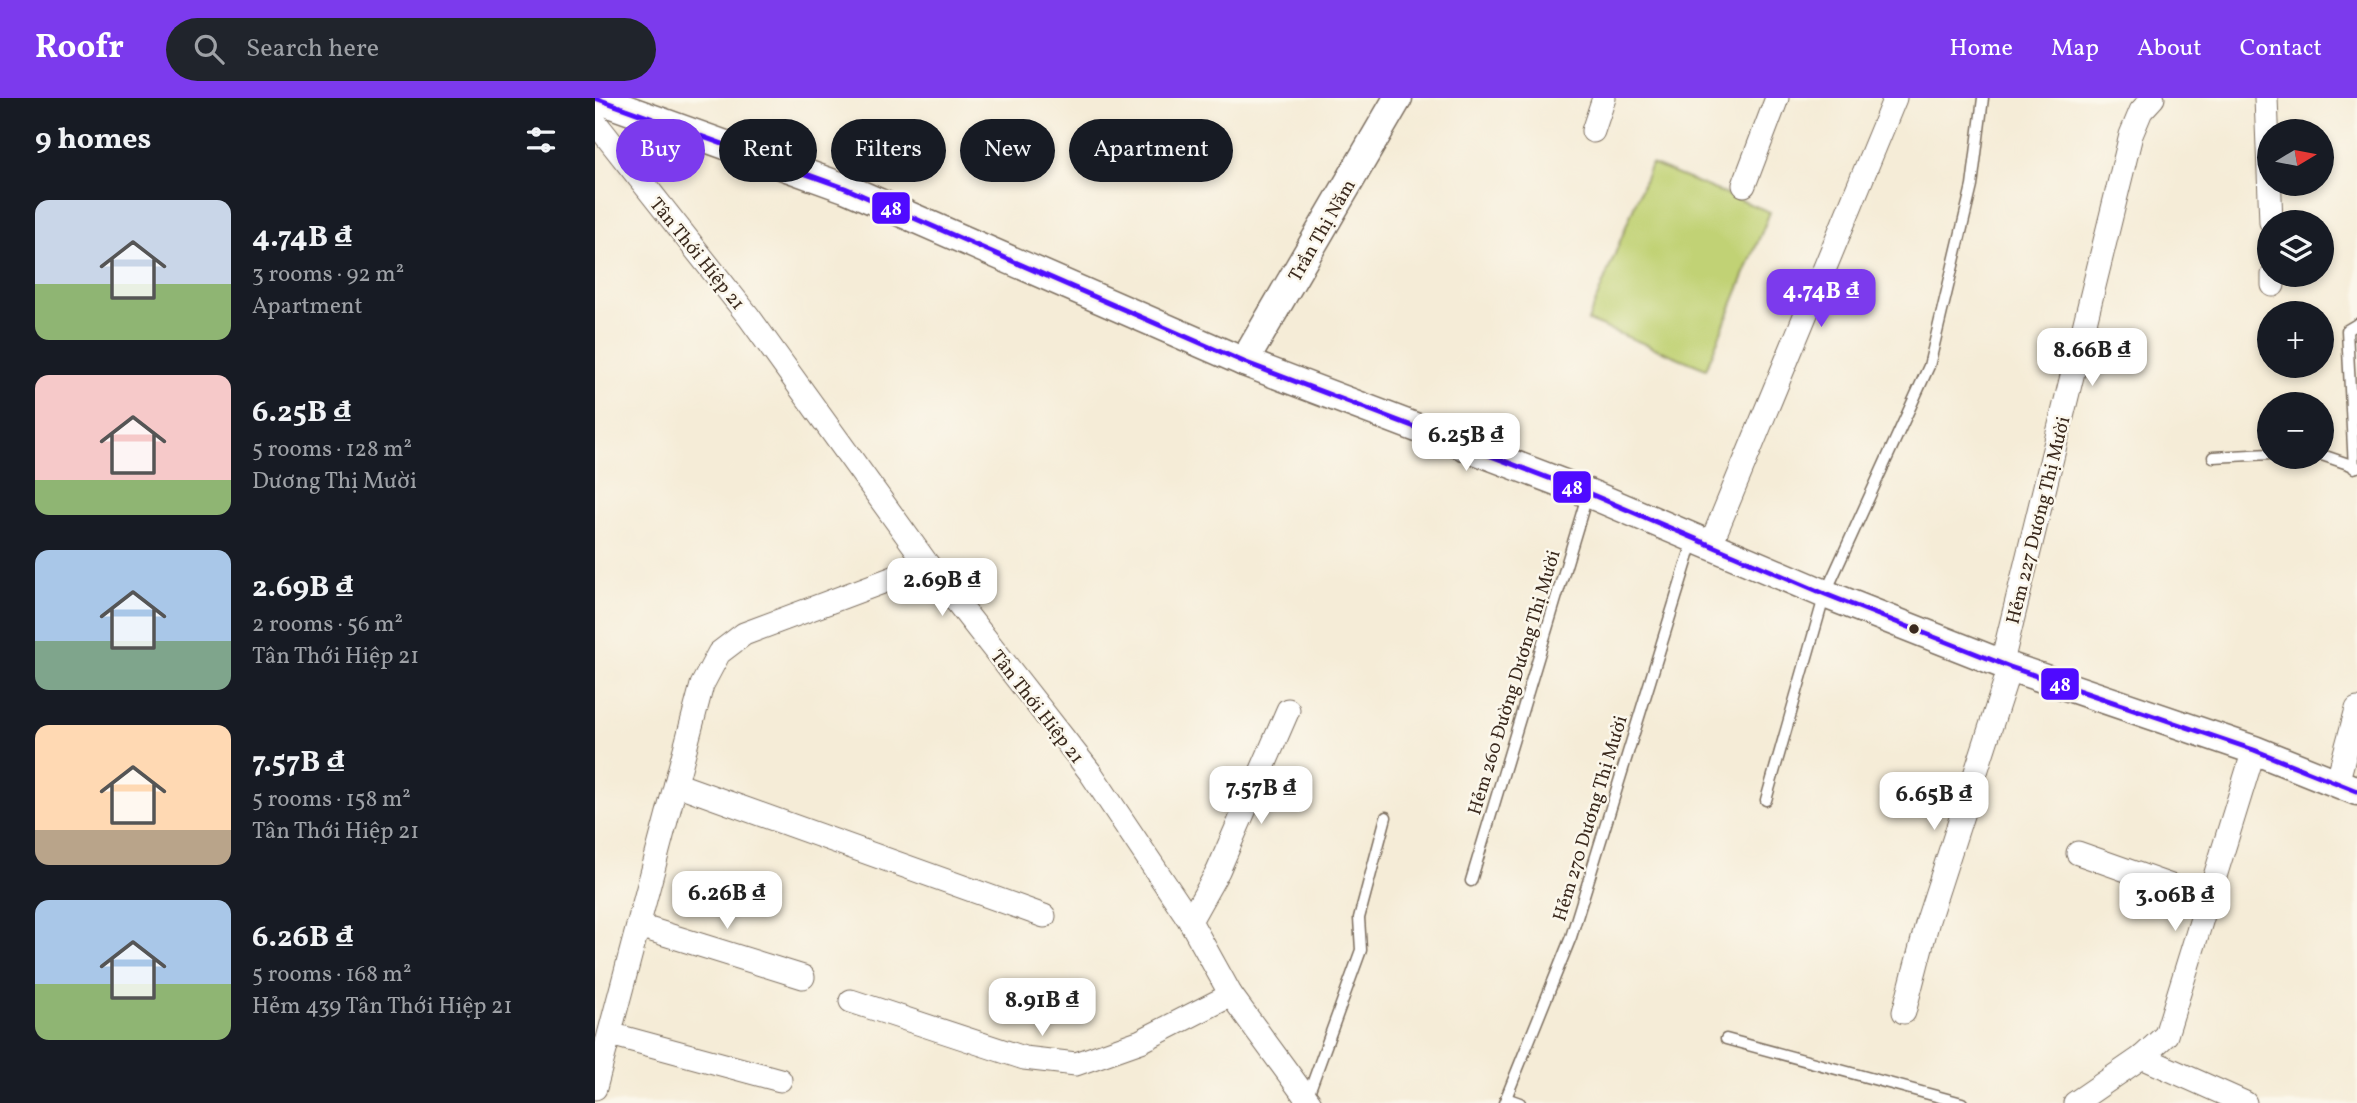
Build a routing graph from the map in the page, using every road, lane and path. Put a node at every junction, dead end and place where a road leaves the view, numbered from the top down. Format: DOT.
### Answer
graph roads {
  1 [pos="595,98"];
  2 [pos="1398,98"];
  3 [pos="1604,98"];
  4 [pos="1777,98"];
  5 [pos="1895,98"];
  6 [pos="1983,98"];
  7 [pos="2153,98"];
  8 [pos="2266,98"];
  9 [pos="597,131"];
  10 [pos="1593,131"];
  11 [pos="1744,185"];
  12 [pos="2271,210"];
  13 [pos="2357,324"];
  14 [pos="1244,362"];
  15 [pos="2257,455"];
  16 [pos="2213,457"];
  17 [pos="2334,459"];
  18 [pos="2356,467"];
  19 [pos="1588,493"];
  20 [pos="1702,542"];
  21 [pos="927,565"];
  22 [pos="1825,594"];
  23 [pos="2006,665"];
  24 [pos="2357,709"];
  25 [pos="1288,710"];
  26 [pos="2254,750"];
  27 [pos="677,783"];
  28 [pos="2347,787"];
  29 [pos="1766,800"];
  30 [pos="1386,817"];
  31 [pos="2078,853"];
  32 [pos="1471,881"];
  33 [pos="2208,899"];
  34 [pos="1044,916"];
  35 [pos="1190,921"];
  36 [pos="639,926"];
  37 [pos="803,977"];
  38 [pos="1231,996"];
  39 [pos="851,1001"];
  40 [pos="1904,1012"];
  41 [pos="610,1034"];
  42 [pos="1726,1039"];
  43 [pos="2142,1057"];
  44 [pos="780,1080"];
  45 [pos="595,1088"];
  46 [pos="1309,1100"];
  47 [pos="1505,1100"];
  48 [pos="1520,1103"];
  49 [pos="1962,1103"];
  50 [pos="2075,1103"];
  51 [pos="2245,1103"];
  1 -- 14 [label="street"];
  2 -- 14 [label="street, Trần Thị Năm"];
  3 -- 10 [label="street"];
  4 -- 11 [label="street"];
  5 -- 20 [label="street"];
  6 -- 22 [label="lane"];
  7 -- 23 [label="street, Hẻm 227 Dương Thị Mười"];
  8 -- 12 [label="street"];
  9 -- 21 [label="street, Tân Thới Hiệp 21"];
  13 -- 18 [label="lane"];
  14 -- 19 [label="street"];
  15 -- 16 [label="lane"];
  17 -- 18 [label="lane"];
  19 -- 20 [label="street"];
  19 -- 32 [label="lane, Hẻm 260 Đường Dương Thị Mười"];
  20 -- 22 [label="street"];
  20 -- 47 [label="lane, Hẻm 270 Dương Thị Mười"];
  21 -- 27 [label="street"];
  21 -- 35 [label="street, Tân Thới Hiệp 21"];
  22 -- 23 [label="street"];
  22 -- 29 [label="lane"];
  23 -- 26 [label="street"];
  23 -- 40 [label="street, Hẻm 227 Dương Thị Mười"];
  24 -- 28 [label="street"];
  25 -- 35 [label="street"];
  26 -- 28 [label="street"];
  26 -- 33 [label="street"];
  27 -- 34 [label="street"];
  27 -- 36 [label="street"];
  30 -- 46 [label="lane"];
  31 -- 33 [label="street"];
  33 -- 43 [label="street"];
  35 -- 38 [label="street, Tân Thới Hiệp 21"];
  36 -- 37 [label="street"];
  36 -- 41 [label="street"];
  38 -- 39 [label="street"];
  38 -- 46 [label="street, Tân Thới Hiệp 21"];
  41 -- 44 [label="street"];
  41 -- 45 [label="street"];
  42 -- 49 [label="lane"];
  43 -- 50 [label="street"];
  43 -- 51 [label="street"];
  47 -- 48 [label="lane"];
}
